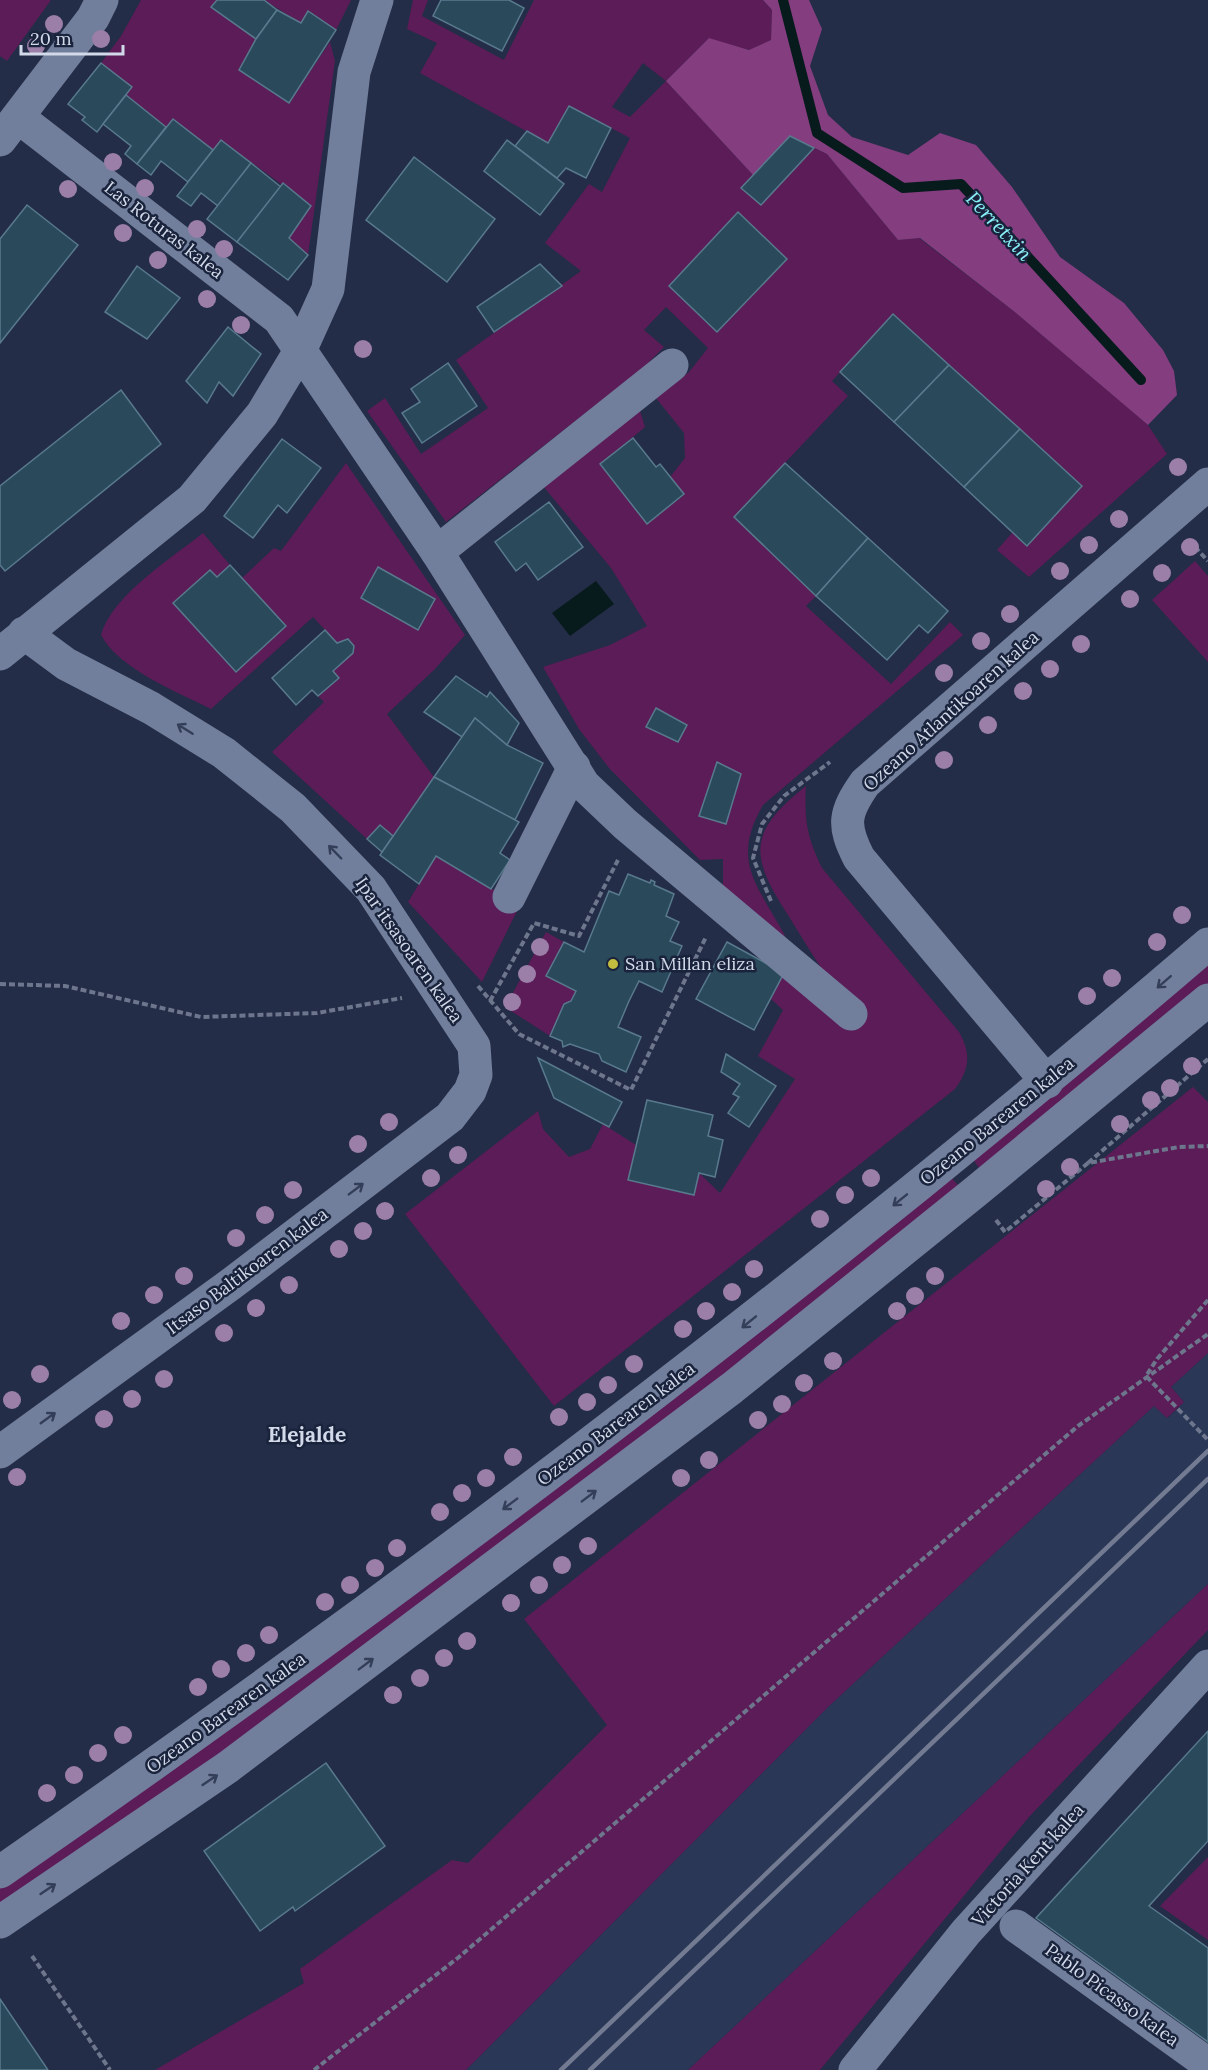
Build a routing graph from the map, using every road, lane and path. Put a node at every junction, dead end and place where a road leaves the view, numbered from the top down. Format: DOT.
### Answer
graph roads {
  1 [pos="102,0"];
  2 [pos="377,0"];
  3 [pos="9,128"];
  4 [pos="300,351"];
  5 [pos="672,365"];
  6 [pos="1208,484"];
  7 [pos="1196,547"];
  8 [pos="437,552"];
  9 [pos="1208,561"];
  10 [pos="24,633"];
  11 [pos="0,654"];
  12 [pos="830,762"];
  13 [pos="574,767"];
  14 [pos="633,831"];
  15 [pos="509,897"];
  16 [pos="721,906"];
  17 [pos="775,908"];
  18 [pos="1208,944"];
  19 [pos="475,983"];
  20 [pos="0,984"];
  21 [pos="412,997"];
  22 [pos="1208,1000"];
  23 [pos="490,1001"];
  24 [pos="851,1014"];
  25 [pos="1208,1059"];
  26 [pos="476,1075"];
  27 [pos="1047,1082"];
  28 [pos="1208,1146"];
  29 [pos="1088,1163"];
  30 [pos="975,1192"];
  31 [pos="1208,1300"];
  32 [pos="1208,1334"];
  33 [pos="1146,1376"];
  34 [pos="1208,1440"];
  35 [pos="0,1452"];
  36 [pos="1208,1666"];
  37 [pos="0,1872"];
  38 [pos="0,1922"];
  39 [pos="1016,1926"];
  40 [pos="32,1956"];
  41 [pos="1208,2064"];
  42 [pos="110,2070"];
  43 [pos="314,2070"];
  44 [pos="855,2070"];
  1 -- 3 [label="street"];
  2 -- 4 [label="street"];
  3 -- 4 [label="street, Las Roturas kalea"];
  4 -- 8 [label="street, Las Roturas kalea"];
  4 -- 10 [label="street"];
  5 -- 8 [label="street"];
  6 -- 27 [label="street, Ozeano Atlantikoaren kalea"];
  7 -- 9 [label="path"];
  8 -- 13 [label="street, Las Roturas kalea"];
  10 -- 11 [label="street"];
  26 -- 10 [label="street, Ipar itsasoaren kalea, one-way"];
  12 -- 17 [label="path"];
  13 -- 14 [label="street, Las Roturas kalea"];
  13 -- 15 [label="street"];
  14 -- 16 [label="street, Las Roturas kalea"];
  14 -- 23 [label="path"];
  16 -- 23 [label="path"];
  16 -- 24 [label="street, Las Roturas kalea"];
  18 -- 27 [label="street, Ozeano Barearen kalea, one-way"];
  19 -- 23 [label="path"];
  20 -- 21 [label="path"];
  22 -- 30 [label="street"];
  25 -- 29 [label="path"];
  35 -- 26 [label="street, Itsaso Baltikoaren kalea, one-way"];
  27 -- 37 [label="street, Ozeano Barearen kalea, one-way"];
  28 -- 29 [label="path"];
  29 -- 30 [label="path"];
  38 -- 30 [label="street, one-way"];
  31 -- 33 [label="path"];
  32 -- 33 [label="path"];
  33 -- 34 [label="path"];
  33 -- 43 [label="path"];
  36 -- 44 [label="street, Victoria Kent kalea"];
  39 -- 41 [label="street, Pablo Picasso kalea"];
  40 -- 42 [label="path"];
}
